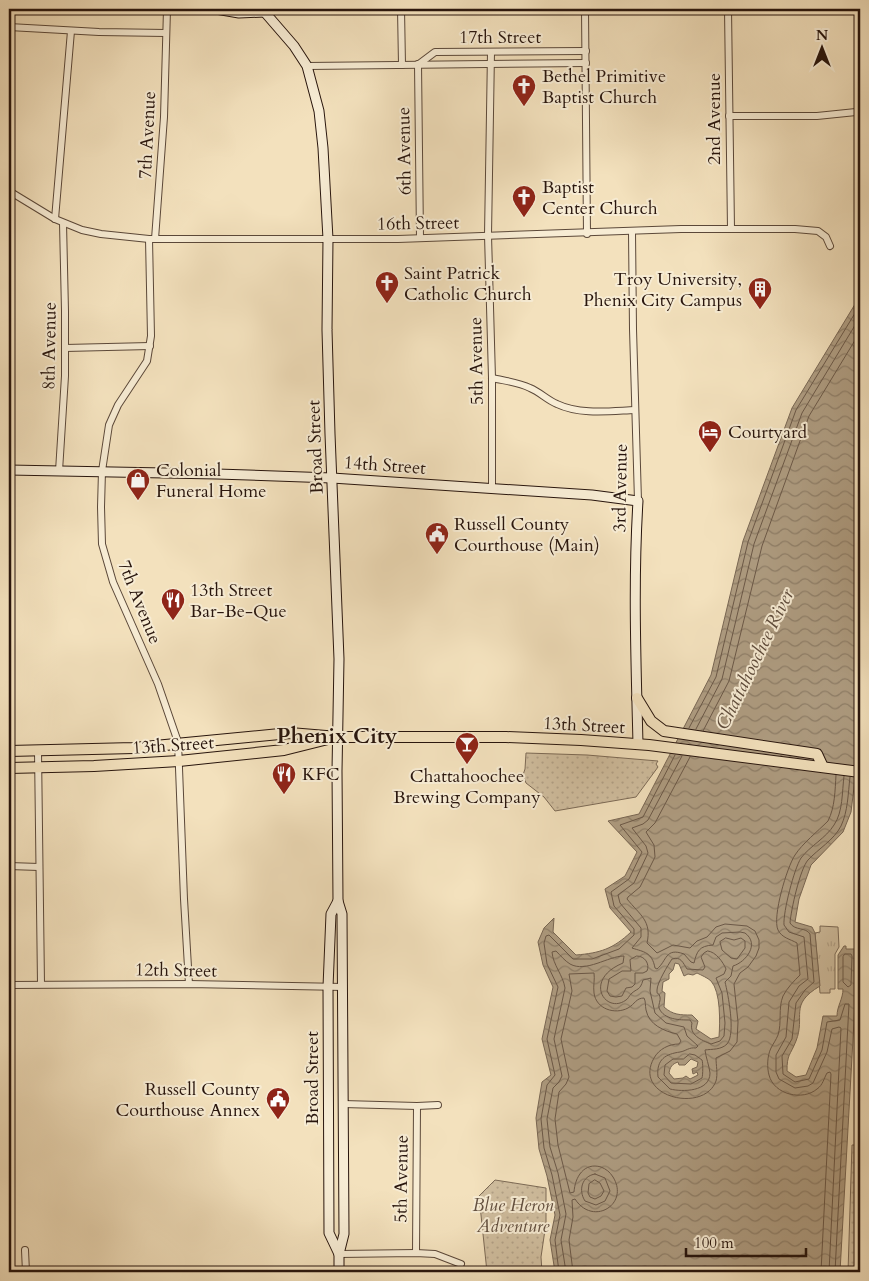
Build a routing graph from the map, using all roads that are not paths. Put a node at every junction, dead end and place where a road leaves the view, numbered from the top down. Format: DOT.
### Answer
graph roads {
  1 [pos="167,9"];
  2 [pos="216,9"];
  3 [pos="401,9"];
  4 [pos="585,9"];
  5 [pos="728,9"];
  6 [pos="264,11"];
  7 [pos="9,27"];
  8 [pos="71,31"];
  9 [pos="166,33"];
  10 [pos="586,51"];
  11 [pos="491,52"];
  12 [pos="586,63"];
  13 [pos="402,64"];
  14 [pos="418,64"];
  15 [pos="491,64"];
  16 [pos="307,66"];
  17 [pos="860,106"];
  18 [pos="728,116"];
  19 [pos="9,191"];
  20 [pos="55,219"];
  21 [pos="63,223"];
  22 [pos="731,229"];
  23 [pos="632,232"];
  24 [pos="587,234"];
  25 [pos="488,236"];
  26 [pos="152,238"];
  27 [pos="420,238"];
  28 [pos="328,239"];
  29 [pos="830,246"];
  30 [pos="150,346"];
  31 [pos="65,348"];
  32 [pos="492,378"];
  33 [pos="635,410"];
  34 [pos="9,470"];
  35 [pos="58,471"];
  36 [pos="102,471"];
  37 [pos="332,478"];
  38 [pos="492,489"];
  39 [pos="638,501"];
  40 [pos="637,698"];
  41 [pos="338,737"];
  42 [pos="178,742"];
  43 [pos="643,744"];
  44 [pos="9,751"];
  45 [pos="38,751"];
  46 [pos="179,761"];
  47 [pos="823,767"];
  48 [pos="9,768"];
  49 [pos="38,768"];
  50 [pos="860,772"];
  51 [pos="9,866"];
  52 [pos="39,867"];
  53 [pos="338,901"];
  54 [pos="41,984"];
  55 [pos="189,984"];
  56 [pos="9,985"];
  57 [pos="328,987"];
  58 [pos="343,987"];
  59 [pos="343,1104"];
  60 [pos="438,1105"];
  61 [pos="417,1106"];
  62 [pos="25,1250"];
  63 [pos="416,1253"];
  64 [pos="339,1254"];
  65 [pos="461,1264"];
  66 [pos="26,1272"];
  67 [pos="339,1272"];
  1 -- 9 [label="street"];
  2 -- 6 [label="main road"];
  3 -- 13 [label="street"];
  4 -- 10 [label="street"];
  5 -- 18 [label="street, 2nd Avenue"];
  6 -- 16 [label="main road, Broad Street"];
  7 -- 8 [label="street"];
  8 -- 9 [label="street"];
  8 -- 20 [label="street"];
  9 -- 26 [label="street, 7th Avenue"];
  10 -- 11 [label="street, 17th Street"];
  10 -- 12 [label="street"];
  11 -- 14 [label="street, 17th Street"];
  11 -- 15 [label="street, 5th Avenue"];
  12 -- 15 [label="street, 17th Street"];
  12 -- 24 [label="street"];
  13 -- 14 [label="street, 17th Street"];
  13 -- 16 [label="street, 17th Street"];
  14 -- 15 [label="street, 17th Street"];
  14 -- 27 [label="street, 6th Avenue"];
  15 -- 25 [label="street, 5th Avenue"];
  16 -- 28 [label="main road, Broad Street"];
  17 -- 18 [label="street"];
  18 -- 22 [label="street, 2nd Avenue"];
  19 -- 20 [label="street, 16th Street"];
  20 -- 21 [label="street, 16th Street"];
  21 -- 26 [label="street, 16th Street"];
  21 -- 31 [label="street, 8th Avenue"];
  22 -- 23 [label="street, 16th Street"];
  22 -- 29 [label="street, 16th Street"];
  23 -- 24 [label="street, 16th Street"];
  23 -- 33 [label="street, 3rd Avenue"];
  24 -- 25 [label="street, 16th Street"];
  25 -- 27 [label="street, 16th Street"];
  25 -- 32 [label="street, 5th Avenue"];
  26 -- 28 [label="street, 16th Street"];
  26 -- 30 [label="street, 7th Avenue"];
  27 -- 28 [label="street, 16th Street"];
  28 -- 37 [label="main road, Broad Street"];
  30 -- 31 [label="street"];
  30 -- 36 [label="street, 7th Avenue"];
  31 -- 35 [label="street, 8th Avenue"];
  32 -- 33 [label="street"];
  32 -- 38 [label="street, 5th Avenue"];
  33 -- 39 [label="street, 3rd Avenue"];
  34 -- 35 [label="main road, 14th Street"];
  35 -- 36 [label="main road, 14th Street"];
  36 -- 37 [label="main road, 14th Street"];
  36 -- 42 [label="street, 7th Avenue"];
  37 -- 38 [label="main road, 14th Street"];
  37 -- 41 [label="main road, Broad Street"];
  38 -- 39 [label="main road, 14th Street"];
  39 -- 40 [label="main road, 3rd Avenue"];
  40 -- 43 [label="main road, 3rd Avenue"];
  40 -- 47 [label="main road"];
  41 -- 42 [label="main road, 13th Street"];
  41 -- 43 [label="main road, 13th Street"];
  41 -- 46 [label="main road, 13th Street"];
  41 -- 53 [label="main road, Broad Street"];
  42 -- 45 [label="main road, 13th Street"];
  42 -- 46 [label="street, 7th Avenue"];
  43 -- 47 [label="main road, 13th Street"];
  44 -- 45 [label="main road, 13th Street"];
  45 -- 49 [label="street"];
  46 -- 49 [label="main road, 13th Street"];
  46 -- 55 [label="street, 7th Avenue"];
  47 -- 50 [label="main road, 13th Street"];
  48 -- 49 [label="main road, 13th Street"];
  49 -- 52 [label="street"];
  51 -- 52 [label="street"];
  52 -- 54 [label="street"];
  53 -- 57 [label="main road, Broad Street"];
  53 -- 58 [label="main road, Broad Street"];
  54 -- 55 [label="street, 12th Street"];
  54 -- 56 [label="street, 12th Street"];
  55 -- 57 [label="street, 12th Street"];
  57 -- 58 [label="street, 12th Street"];
  57 -- 64 [label="main road, Broad Street"];
  58 -- 59 [label="main road, Broad Street"];
  59 -- 61 [label="street"];
  59 -- 64 [label="main road, Broad Street"];
  60 -- 61 [label="street"];
  61 -- 63 [label="street, 5th Avenue"];
  62 -- 66 [label="street"];
  63 -- 64 [label="street"];
  63 -- 65 [label="street"];
  64 -- 67 [label="main road, Broad Street"];
}
